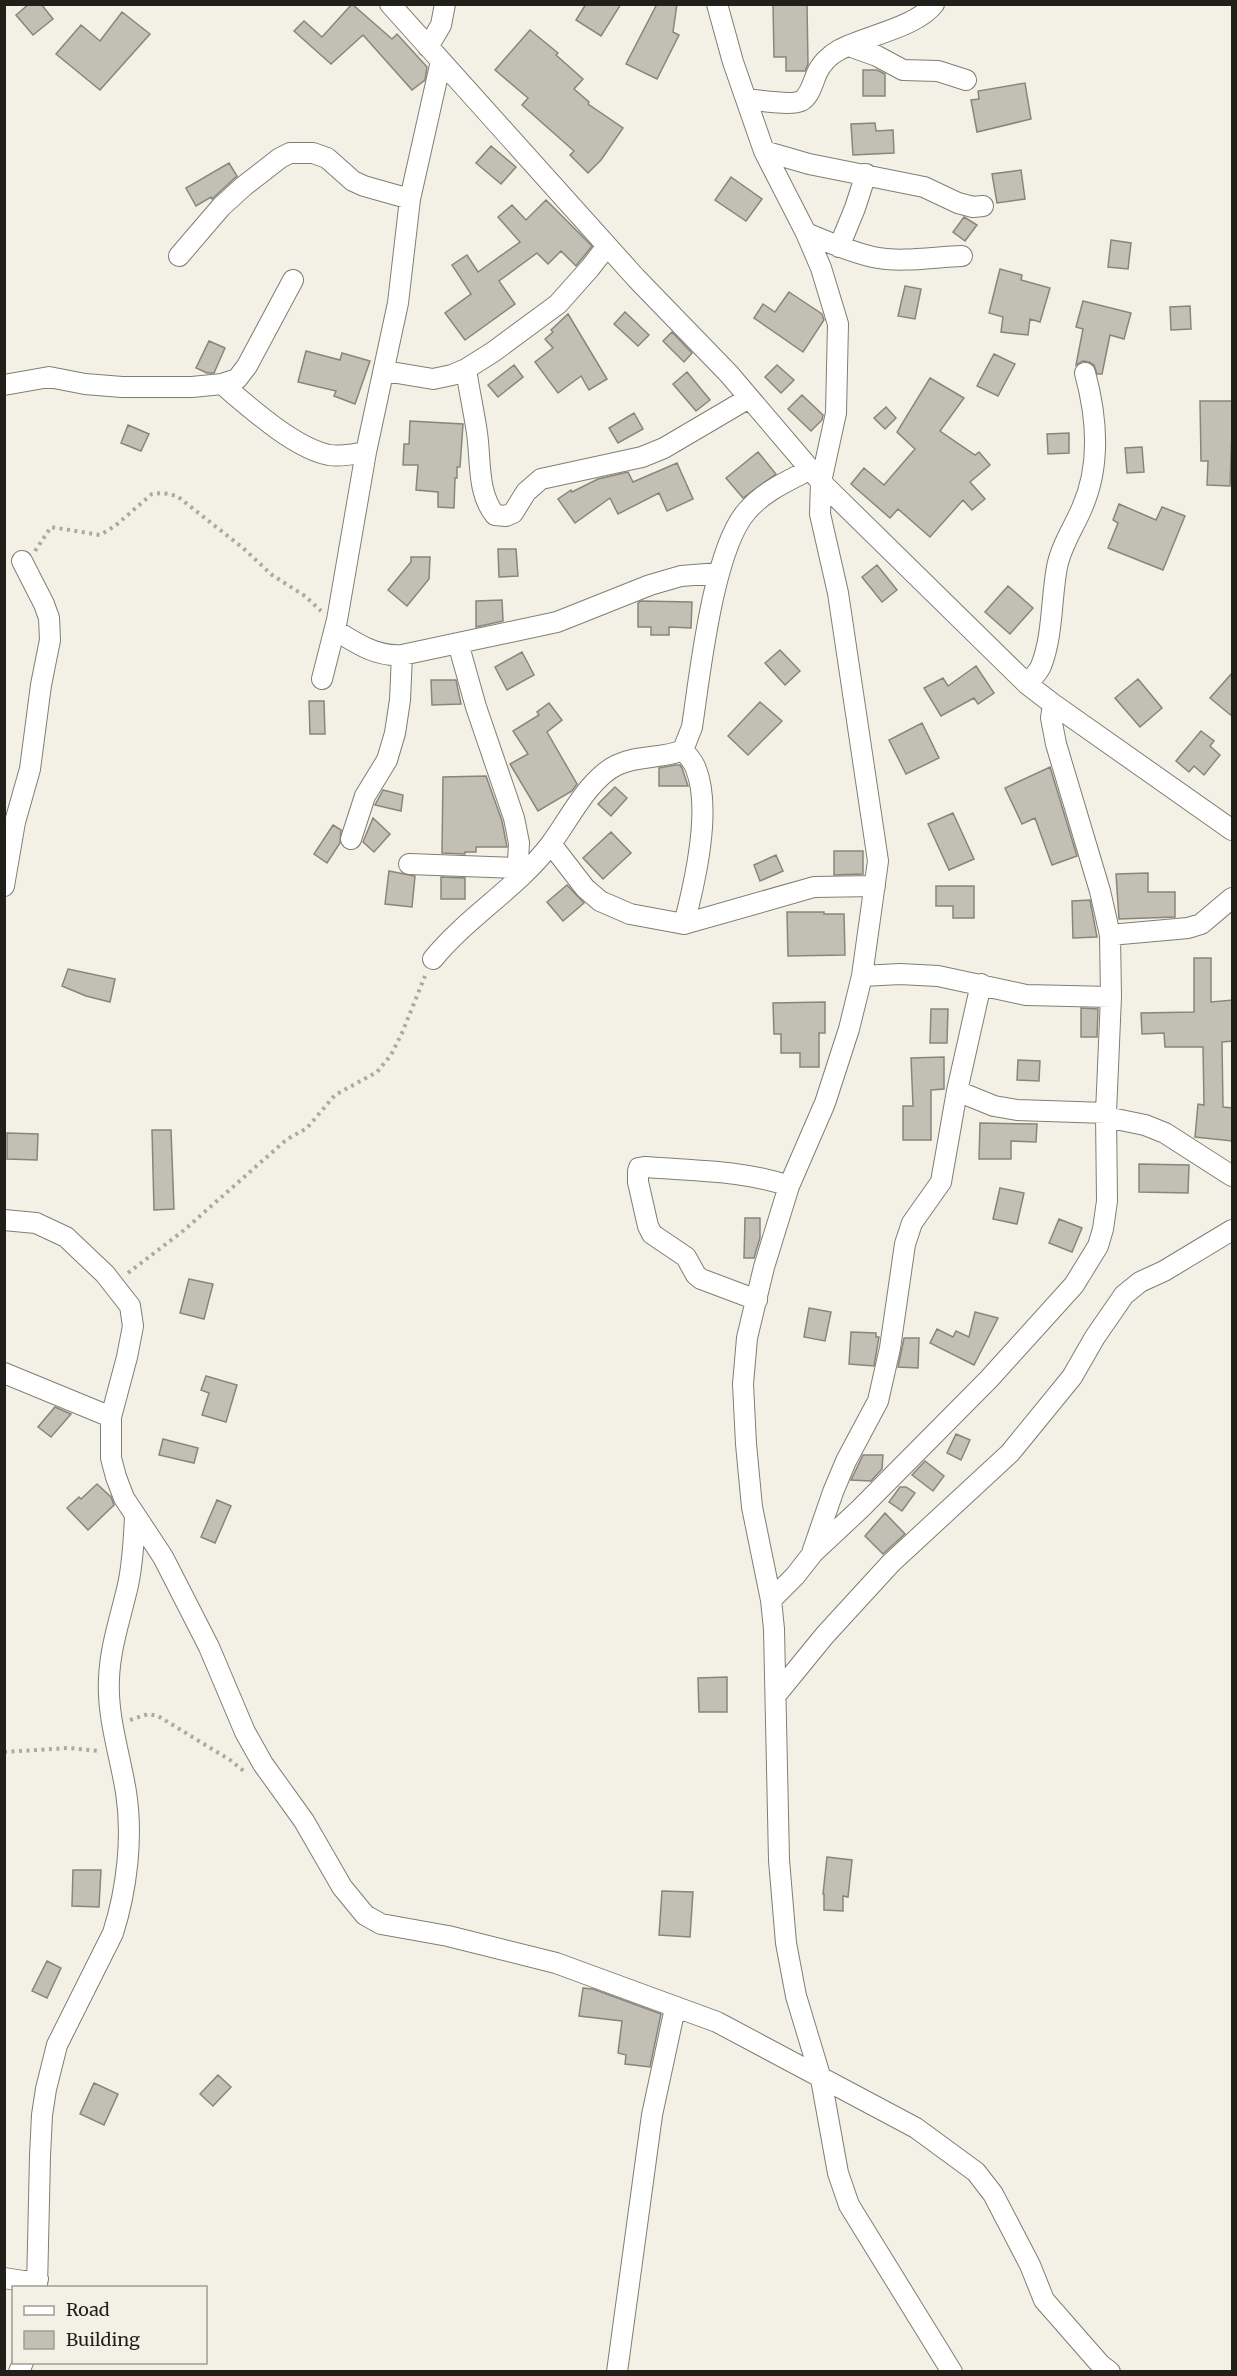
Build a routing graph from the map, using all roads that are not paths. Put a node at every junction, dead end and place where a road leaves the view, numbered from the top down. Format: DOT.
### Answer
graph roads {
  1 [pos="390,4"];
  2 [pos="445,4"];
  3 [pos="717,4"];
  4 [pos="934,4"];
  5 [pos="849,46"];
  6 [pos="435,54"];
  7 [pos="966,80"];
  8 [pos="746,99"];
  9 [pos="764,151"];
  10 [pos="866,174"];
  11 [pos="410,199"];
  12 [pos="983,206"];
  13 [pos="806,233"];
  14 [pos="607,246"];
  15 [pos="839,247"];
  16 [pos="179,256"];
  17 [pos="962,256"];
  18 [pos="293,280"];
  19 [pos="466,369"];
  20 [pos="385,370"];
  21 [pos="1084,374"];
  22 [pos="222,384"];
  23 [pos="4,385"];
  24 [pos="749,398"];
  25 [pos="366,452"];
  26 [pos="816,475"];
  27 [pos="22,561"];
  28 [pos="719,573"];
  29 [pos="336,625"];
  30 [pos="458,643"];
  31 [pos="402,655"];
  32 [pos="322,679"];
  33 [pos="1027,684"];
  34 [pos="1053,704"];
  35 [pos="683,750"];
  36 [pos="1233,830"];
  37 [pos="351,839"];
  38 [pos="551,844"];
  39 [pos="409,864"];
  40 [pos="517,874"];
  41 [pos="4,886"];
  42 [pos="875,886"];
  43 [pos="1233,898"];
  44 [pos="684,924"];
  45 [pos="1110,935"];
  46 [pos="433,959"];
  47 [pos="862,976"];
  48 [pos="981,984"];
  49 [pos="1111,997"];
  50 [pos="957,1090"];
  51 [pos="1106,1115"];
  52 [pos="1233,1176"];
  53 [pos="789,1186"];
  54 [pos="4,1220"];
  55 [pos="1233,1230"];
  56 [pos="757,1300"];
  57 [pos="4,1373"];
  58 [pos="111,1417"];
  59 [pos="135,1516"];
  60 [pos="813,1553"];
  61 [pos="771,1600"];
  62 [pos="776,1695"];
  63 [pos="675,2008"];
  64 [pos="821,2079"];
  65 [pos="4,2278"];
  66 [pos="38,2283"];
  67 [pos="617,2372"];
  68 [pos="952,2372"];
  69 [pos="1110,2372"];
  1 -- 6 [label="street"];
  2 -- 6 [label="street"];
  3 -- 8 [label="street"];
  4 -- 5 [label="street"];
  5 -- 7 [label="street"];
  5 -- 8 [label="street"];
  6 -- 11 [label="street"];
  6 -- 14 [label="street"];
  8 -- 9 [label="street"];
  9 -- 10 [label="street"];
  9 -- 13 [label="street"];
  10 -- 12 [label="street"];
  10 -- 15 [label="street"];
  11 -- 16 [label="street"];
  11 -- 20 [label="street"];
  13 -- 15 [label="street"];
  13 -- 26 [label="street"];
  14 -- 19 [label="street"];
  14 -- 24 [label="street"];
  15 -- 17 [label="street"];
  18 -- 22 [label="street"];
  19 -- 20 [label="street"];
  19 -- 24 [label="street"];
  20 -- 25 [label="street"];
  21 -- 33 [label="street"];
  22 -- 23 [label="street"];
  22 -- 25 [label="street"];
  24 -- 26 [label="street"];
  25 -- 29 [label="street"];
  26 -- 28 [label="street"];
  26 -- 33 [label="street"];
  26 -- 42 [label="street"];
  27 -- 41 [label="street"];
  28 -- 30 [label="street"];
  28 -- 35 [label="street"];
  29 -- 31 [label="street"];
  29 -- 32 [label="street"];
  30 -- 31 [label="street"];
  30 -- 40 [label="street"];
  31 -- 37 [label="street"];
  33 -- 34 [label="street"];
  34 -- 36 [label="street"];
  34 -- 45 [label="street"];
  35 -- 38 [label="street"];
  35 -- 44 [label="street"];
  38 -- 40 [label="street"];
  38 -- 44 [label="street"];
  39 -- 40 [label="street"];
  40 -- 46 [label="street"];
  42 -- 44 [label="street"];
  42 -- 47 [label="street"];
  43 -- 45 [label="street"];
  45 -- 49 [label="street"];
  47 -- 48 [label="street"];
  47 -- 53 [label="street"];
  48 -- 49 [label="street"];
  48 -- 50 [label="street"];
  49 -- 51 [label="street"];
  50 -- 51 [label="street"];
  50 -- 60 [label="street"];
  51 -- 52 [label="street"];
  51 -- 60 [label="street"];
  53 -- 56 [label="street"];
  53 -- 56 [label="street"];
  54 -- 58 [label="street"];
  55 -- 62 [label="street"];
  56 -- 61 [label="street"];
  57 -- 58 [label="street"];
  58 -- 59 [label="street"];
  59 -- 63 [label="street"];
  59 -- 66 [label="street"];
  60 -- 61 [label="street"];
  61 -- 62 [label="street"];
  62 -- 64 [label="street"];
  63 -- 64 [label="street"];
  63 -- 67 [label="street"];
  64 -- 68 [label="street"];
  64 -- 69 [label="street"];
  65 -- 66 [label="street"];
}
